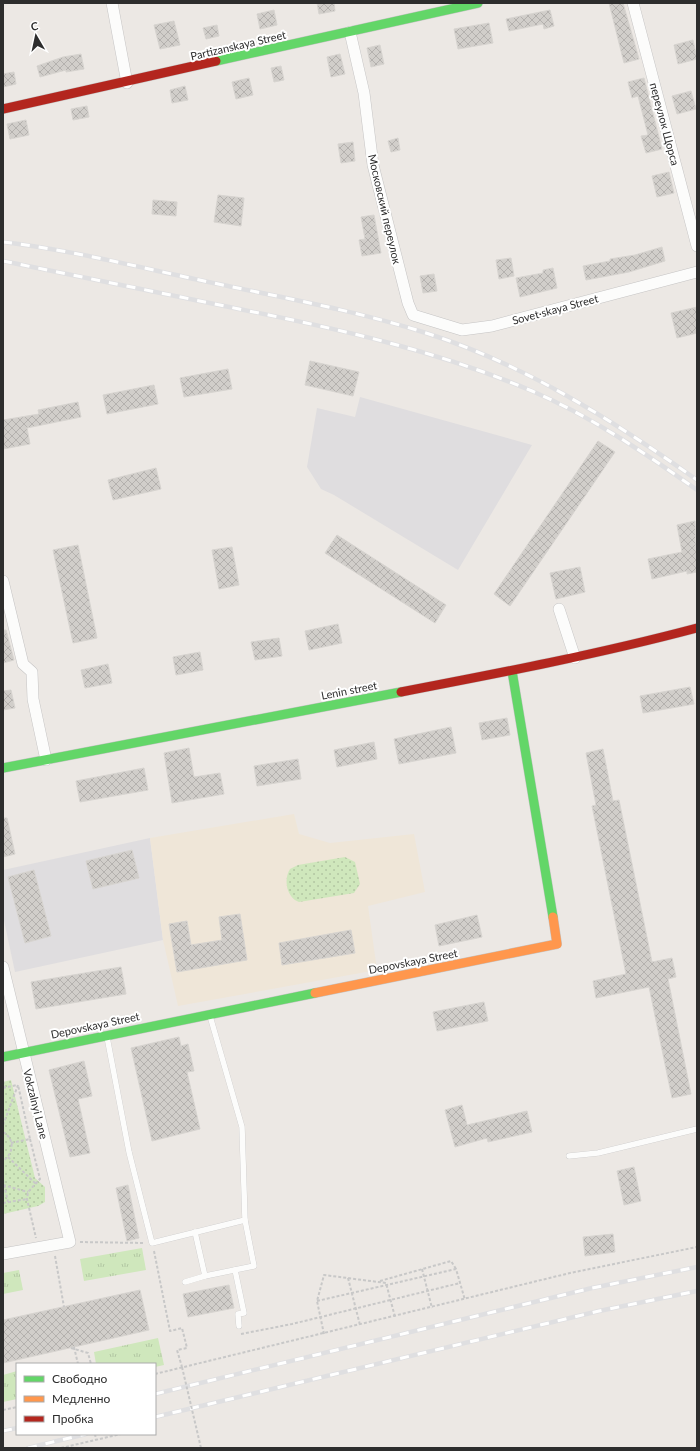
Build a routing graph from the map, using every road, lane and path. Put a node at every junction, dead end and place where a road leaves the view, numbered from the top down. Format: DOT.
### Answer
graph roads {
  1 [pos="112,3"];
  2 [pos="478,3"];
  3 [pos="633,3"];
  4 [pos="350,32"];
  5 [pos="127,83"];
  6 [pos="3,109"];
  7 [pos="697,246"];
  8 [pos="697,272"];
  9 [pos="413,315"];
  10 [pos="3,581"];
  11 [pos="559,609"];
  12 [pos="697,628"];
  13 [pos="575,658"];
  14 [pos="512,671"];
  15 [pos="46,760"];
  16 [pos="3,768"];
  17 [pos="3,967"];
  18 [pos="209,1014"];
  19 [pos="106,1035"];
  20 [pos="24,1052"];
  21 [pos="3,1057"];
  22 [pos="3,1081"];
  23 [pos="5,1088"];
  24 [pos="3,1125"];
  25 [pos="697,1129"];
  26 [pos="3,1132"];
  27 [pos="30,1139"];
  28 [pos="11,1143"];
  29 [pos="569,1156"];
  30 [pos="8,1157"];
  31 [pos="3,1161"];
  32 [pos="3,1180"];
  33 [pos="36,1184"];
  34 [pos="4,1185"];
  35 [pos="28,1192"];
  36 [pos="27,1199"];
  37 [pos="8,1202"];
  38 [pos="3,1203"];
  39 [pos="245,1220"];
  40 [pos="195,1232"];
  41 [pos="70,1242"];
  42 [pos="152,1243"];
  43 [pos="53,1245"];
  44 [pos="38,1247"];
  45 [pos="697,1247"];
  46 [pos="3,1254"];
  47 [pos="422,1269"];
  48 [pos="456,1269"];
  49 [pos="234,1270"];
  50 [pos="205,1276"];
  51 [pos="424,1277"];
  52 [pos="348,1278"];
  53 [pos="185,1282"];
  54 [pos="379,1282"];
  55 [pos="460,1283"];
  56 [pos="387,1285"];
  57 [pos="427,1291"];
  58 [pos="352,1293"];
  59 [pos="391,1300"];
  60 [pos="464,1300"];
  61 [pos="317,1301"];
  62 [pos="64,1307"];
  63 [pos="355,1308"];
  64 [pos="432,1308"];
  65 [pos="321,1317"];
  66 [pos="395,1317"];
  67 [pos="360,1325"];
  68 [pos="239,1326"];
  69 [pos="324,1334"];
  70 [pos="78,1363"];
  71 [pos="90,1363"];
  72 [pos="156,1374"];
  73 [pos="16,1407"];
  74 [pos="3,1410"];
  75 [pos="95,1435"];
  76 [pos="117,1435"];
  77 [pos="96,1440"];
  78 [pos="61,1448"];
  79 [pos="201,1448"];
  1 -- 5 [label="street"];
  2 -- 4 [label="street, Partizanskaya Street"];
  3 -- 7 [label="street, переулок Щорса"];
  4 -- 5 [label="street, Partizanskaya Street"];
  4 -- 9 [label="street, Московский переулок"];
  5 -- 6 [label="street, Partizanskaya Street"];
  8 -- 9 [label="street, Sovet·skaya Street"];
  10 -- 15 [label="street"];
  11 -- 13 [label="street"];
  12 -- 13 [label="street, Lenin street"];
  13 -- 14 [label="street, Lenin street"];
  14 -- 15 [label="street, Lenin street"];
  14 -- 18 [label="street, Depovskaya Street"];
  15 -- 16 [label="street, Lenin street"];
  17 -- 20 [label="street, Vokzalnyi Lane"];
  18 -- 19 [label="street, Depovskaya Street"];
  18 -- 39 [label="lane"];
  19 -- 20 [label="street, Depovskaya Street"];
  19 -- 42 [label="lane"];
  20 -- 21 [label="street, Depovskaya Street"];
  20 -- 41 [label="street, Vokzalnyi Lane"];
  22 -- 23 [label="path"];
  24 -- 27 [label="path"];
  25 -- 29 [label="lane"];
  26 -- 28 [label="path"];
  27 -- 28 [label="path"];
  27 -- 33 [label="path"];
  28 -- 30 [label="path"];
  30 -- 31 [label="path"];
  30 -- 33 [label="path"];
  32 -- 34 [label="path"];
  33 -- 35 [label="path"];
  34 -- 35 [label="path"];
  34 -- 37 [label="path"];
  35 -- 36 [label="path"];
  36 -- 37 [label="path"];
  36 -- 44 [label="path"];
  37 -- 38 [label="path"];
  39 -- 40 [label="lane"];
  39 -- 49 [label="lane"];
  40 -- 42 [label="lane"];
  40 -- 50 [label="lane"];
  41 -- 42 [label="path"];
  41 -- 43 [label="street"];
  42 -- 79 [label="path, bridge"];
  43 -- 44 [label="street"];
  43 -- 62 [label="path"];
  44 -- 46 [label="street"];
  45 -- 60 [label="path"];
  47 -- 48 [label="path"];
  47 -- 51 [label="path"];
  47 -- 54 [label="path"];
  48 -- 51 [label="path"];
  48 -- 55 [label="path"];
  49 -- 50 [label="lane"];
  49 -- 68 [label="lane"];
  50 -- 53 [label="lane"];
  51 -- 56 [label="path"];
  51 -- 57 [label="path"];
  52 -- 54 [label="path"];
  52 -- 58 [label="path"];
  52 -- 61 [label="path"];
  54 -- 56 [label="path"];
  55 -- 57 [label="path"];
  55 -- 60 [label="path"];
  56 -- 58 [label="path"];
  56 -- 59 [label="path"];
  57 -- 59 [label="path"];
  57 -- 64 [label="path"];
  58 -- 61 [label="path"];
  58 -- 63 [label="path"];
  59 -- 63 [label="path"];
  59 -- 66 [label="path"];
  60 -- 64 [label="path"];
  61 -- 65 [label="path"];
  63 -- 65 [label="path"];
  63 -- 67 [label="path"];
  64 -- 66 [label="path"];
  65 -- 68 [label="path"];
  65 -- 69 [label="path"];
  66 -- 67 [label="path"];
  67 -- 69 [label="path"];
  69 -- 72 [label="path"];
  70 -- 71 [label="path, bridge"];
  73 -- 74 [label="path"];
  75 -- 77 [label="path"];
  76 -- 77 [label="path"];
  77 -- 78 [label="path"];
}
